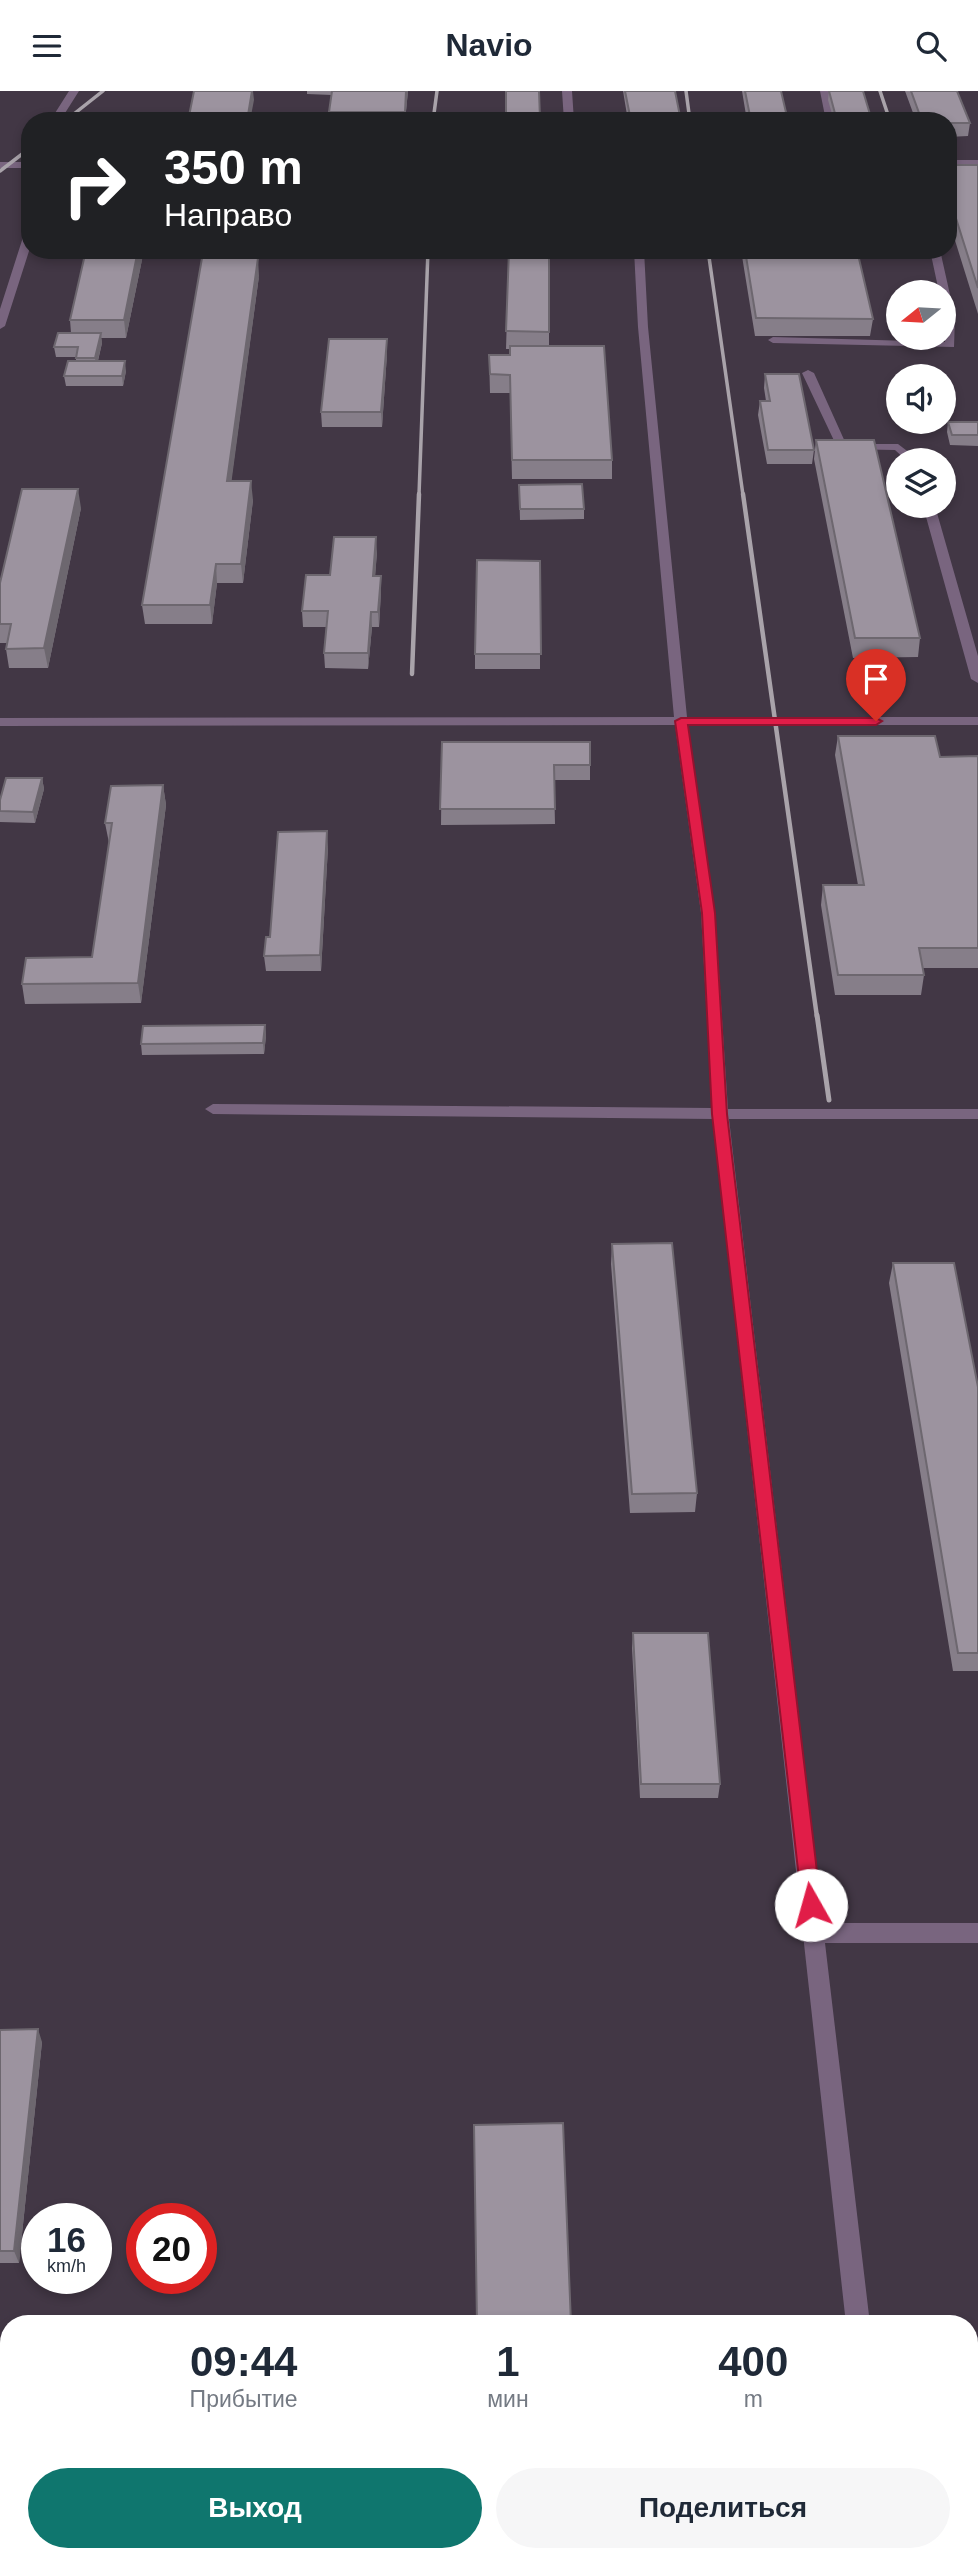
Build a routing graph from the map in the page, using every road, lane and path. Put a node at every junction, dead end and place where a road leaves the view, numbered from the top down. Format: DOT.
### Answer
graph roads {
  1 [pos="74,91"];
  2 [pos="567,91"];
  3 [pos="825,91"];
  4 [pos="61,112"];
  5 [pos="568,112"];
  6 [pos="829,112"];
  7 [pos="957,163"];
  8 [pos="978,163"];
  9 [pos="0,165"];
  10 [pos="21,165"];
  11 [pos="21,259"];
  12 [pos="640,259"];
  13 [pos="937,259"];
  14 [pos="0,326"];
  15 [pos="773,340"];
  16 [pos="808,373"];
  17 [pos="899,448"];
  18 [pos="932,518"];
  19 [pos="978,679"];
  20 [pos="681,721"];
  21 [pos="978,721"];
  22 [pos="0,722"];
  23 [pos="213,1109"];
  24 [pos="720,1114"];
  25 [pos="978,1114"];
  26 [pos="814,1933"];
  27 [pos="978,1933"];
  28 [pos="857,2315"];
  1 -- 4 [label="lane"];
  2 -- 5 [label="lane"];
  3 -- 6 [label="lane"];
  7 -- 8 [label="lane"];
  9 -- 10 [label="lane"];
  11 -- 14 [label="lane"];
  12 -- 20 [label="lane"];
  13 -- 15 [label="lane"];
  16 -- 17 [label="lane"];
  18 -- 19 [label="lane"];
  20 -- 21 [label="lane"];
  20 -- 22 [label="lane"];
  20 -- 24 [label="lane"];
  23 -- 24 [label="lane"];
  24 -- 25 [label="lane"];
  24 -- 26 [label="lane"];
  26 -- 27 [label="lane"];
  26 -- 28 [label="lane"];
}
